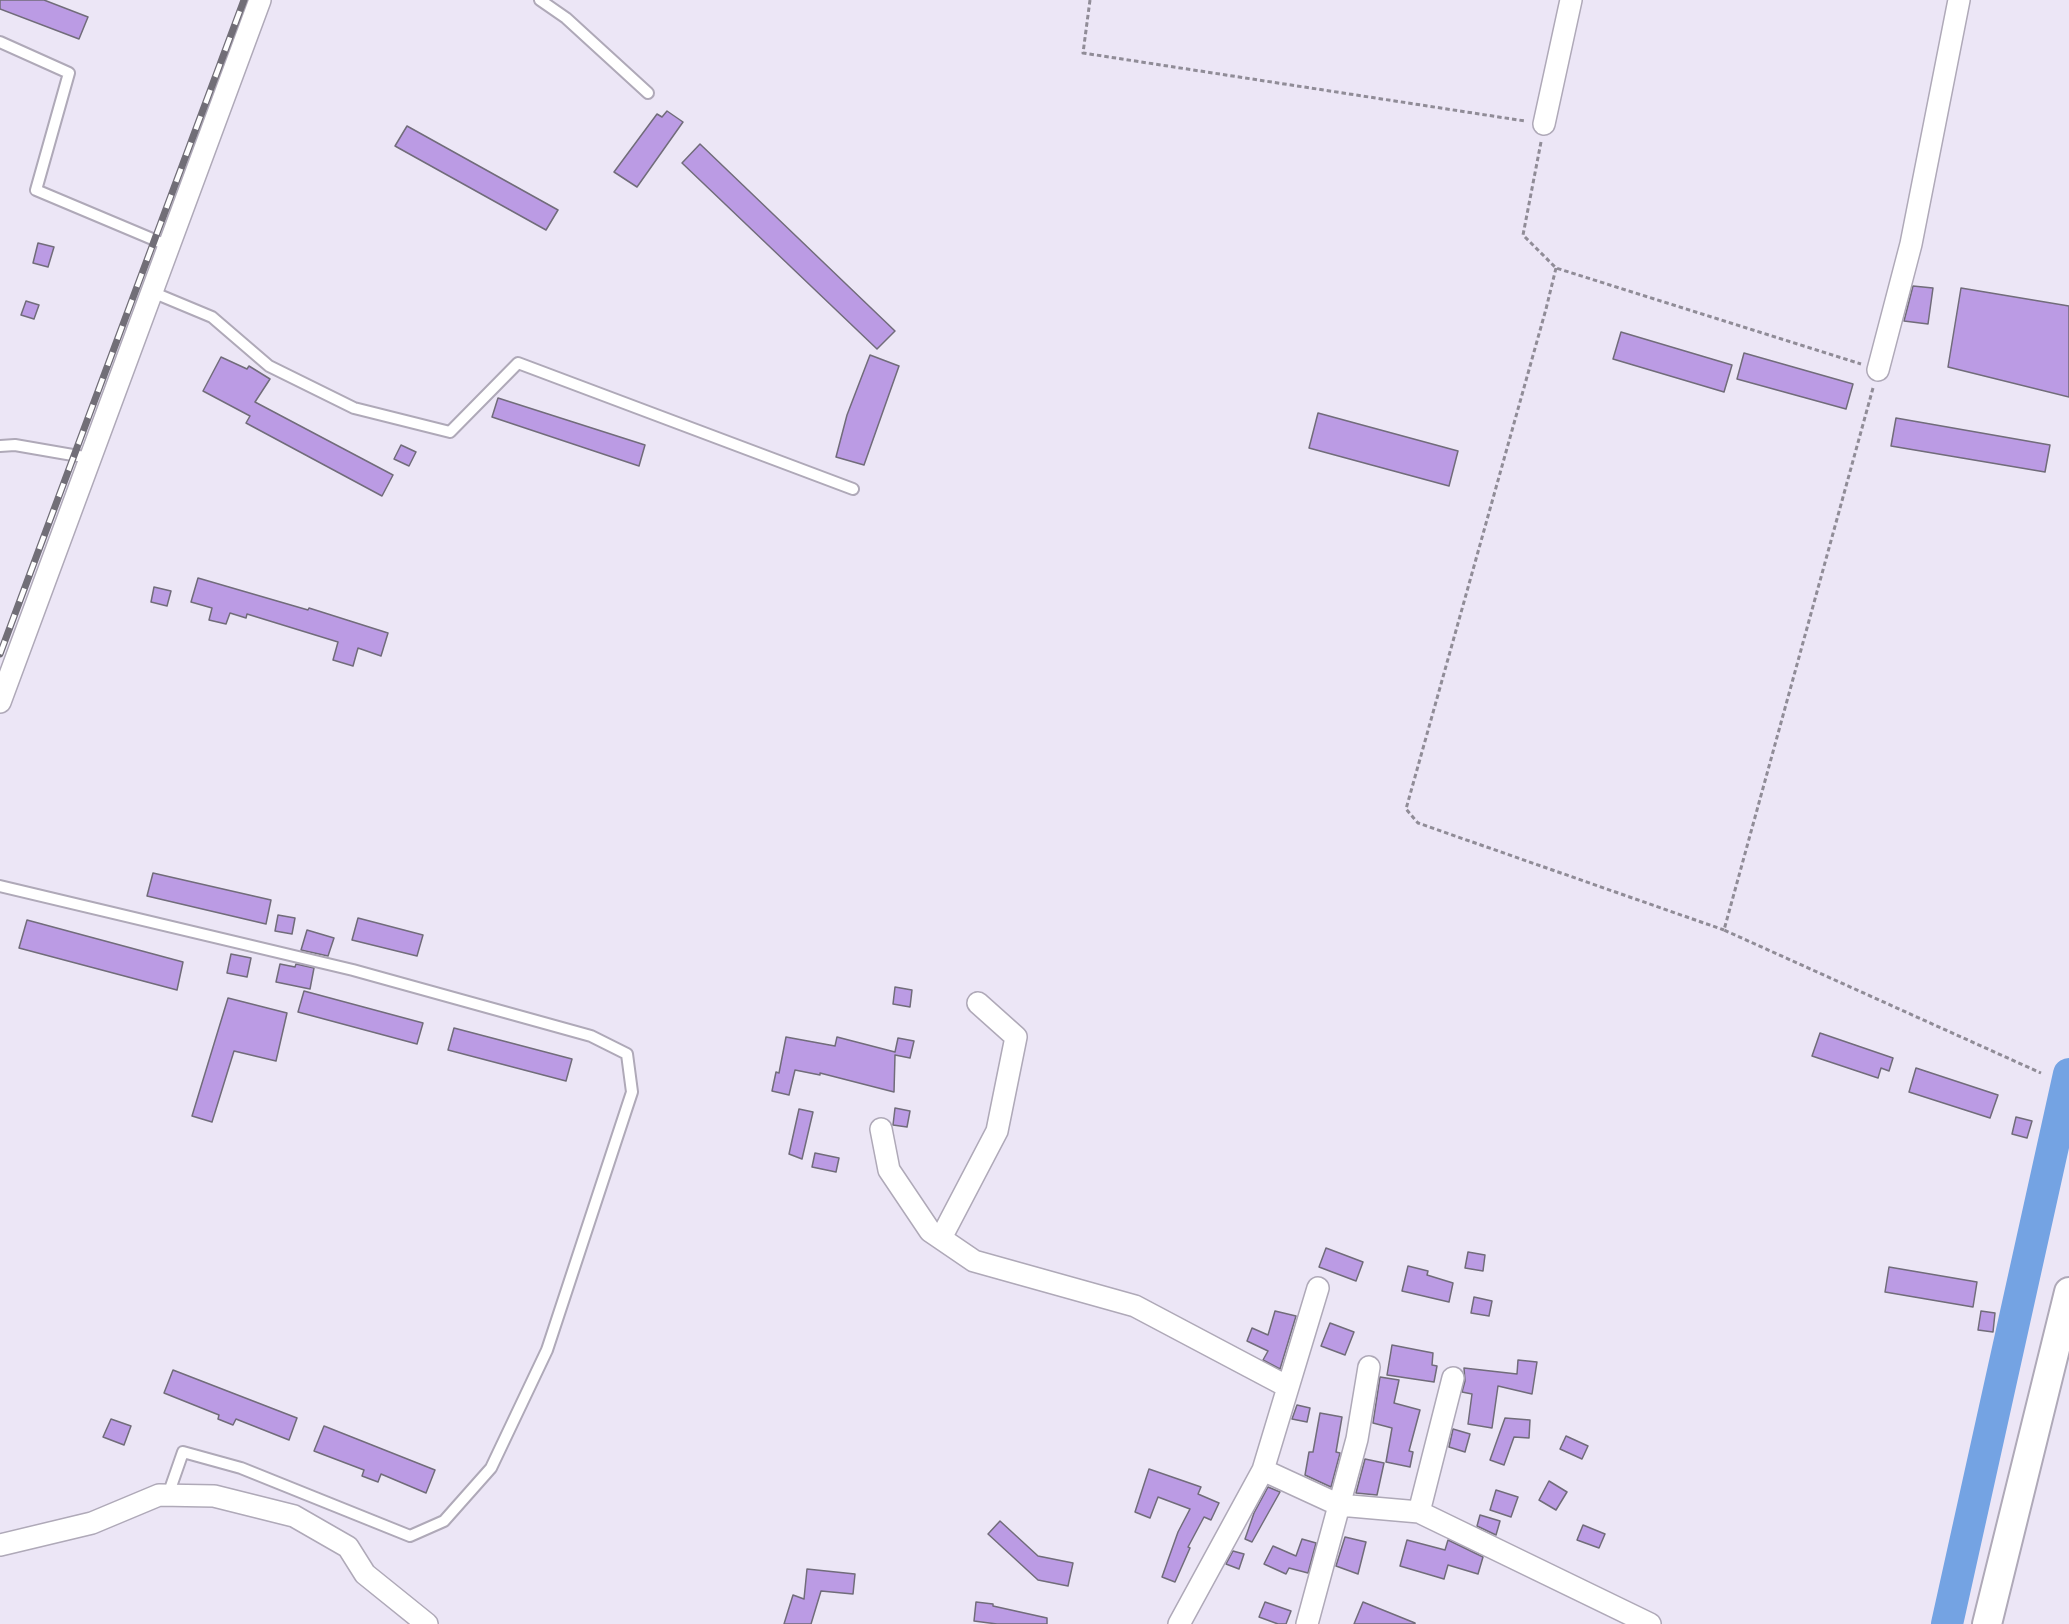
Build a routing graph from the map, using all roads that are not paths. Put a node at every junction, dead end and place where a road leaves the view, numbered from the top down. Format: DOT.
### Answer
graph roads {
  1 [pos="260,0"];
  2 [pos="540,0"];
  3 [pos="1571,0"];
  4 [pos="1959,0"];
  5 [pos="0,42"];
  6 [pos="648,93"];
  7 [pos="1544,124"];
  8 [pos="169,246"];
  9 [pos="152,292"];
  10 [pos="1878,370"];
  11 [pos="0,446"];
  12 [pos="90,458"];
  13 [pos="853,489"];
  14 [pos="0,702"];
  15 [pos="0,886"];
  16 [pos="978,1003"];
  17 [pos="881,1129"];
  18 [pos="940,1238"];
  19 [pos="1318,1288"];
  20 [pos="2069,1292"];
  21 [pos="1369,1367"];
  22 [pos="1453,1378"];
  23 [pos="1288,1387"];
  24 [pos="1263,1470"];
  25 [pos="168,1495"];
  26 [pos="1339,1505"];
  27 [pos="1419,1512"];
  28 [pos="0,1545"];
  29 [pos="427,1624"];
  30 [pos="1179,1624"];
  31 [pos="1307,1624"];
  32 [pos="1650,1624"];
  33 [pos="1987,1624"];
  1 -- 8 [label="street"];
  2 -- 6 [label="lane"];
  3 -- 7 [label="street"];
  4 -- 10 [label="street"];
  5 -- 8 [label="lane"];
  8 -- 9 [label="street"];
  9 -- 12 [label="street"];
  9 -- 13 [label="lane"];
  11 -- 12 [label="lane"];
  12 -- 14 [label="street"];
  15 -- 25 [label="lane"];
  16 -- 18 [label="street"];
  17 -- 18 [label="street"];
  18 -- 23 [label="street"];
  19 -- 23 [label="street"];
  20 -- 33 [label="street"];
  21 -- 26 [label="street"];
  22 -- 27 [label="street"];
  23 -- 24 [label="street"];
  24 -- 26 [label="street"];
  24 -- 30 [label="street"];
  25 -- 28 [label="street"];
  25 -- 29 [label="street"];
  26 -- 27 [label="street"];
  26 -- 31 [label="street"];
  27 -- 32 [label="street"];
}
